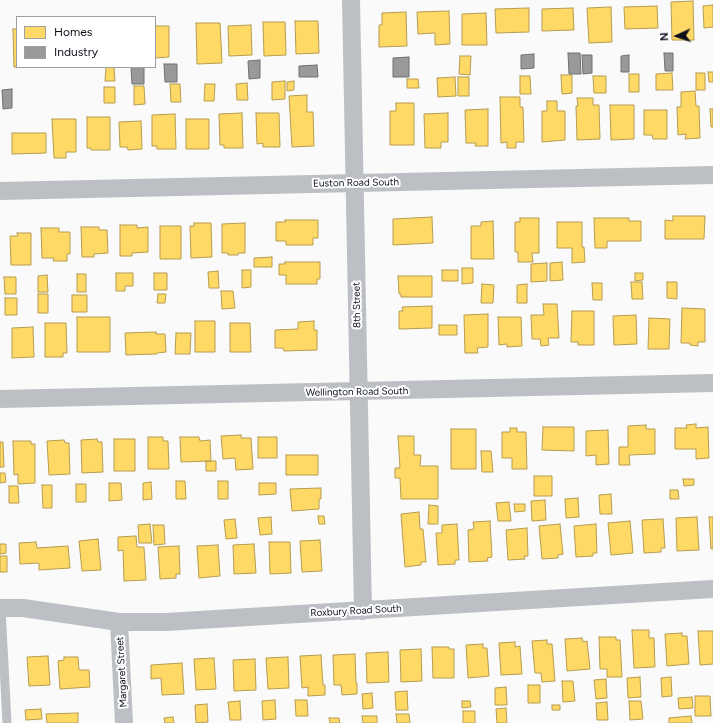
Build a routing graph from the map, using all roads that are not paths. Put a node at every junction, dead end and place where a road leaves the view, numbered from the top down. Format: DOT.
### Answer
graph roads {
  1 [pos="351,0"];
  2 [pos="713,175"];
  3 [pos="355,183"];
  4 [pos="0,191"];
  5 [pos="713,383"];
  6 [pos="359,392"];
  7 [pos="0,400"];
  8 [pos="713,589"];
  9 [pos="1,608"];
  10 [pos="363,611"];
  11 [pos="119,622"];
  12 [pos="2,676"];
  13 [pos="7,723"];
  14 [pos="124,723"];
  1 -- 3 [label="street, 8th Street"];
  2 -- 3 [label="street, Euston Road South"];
  3 -- 4 [label="street, Euston Road South"];
  3 -- 6 [label="street, 8th Street"];
  5 -- 6 [label="street, Wellington Road South"];
  6 -- 7 [label="street, Wellington Road South"];
  6 -- 10 [label="street, 8th Street"];
  8 -- 10 [label="street, Roxbury Road South"];
  9 -- 11 [label="street, Roxbury Road South"];
  9 -- 12 [label="lane"];
  10 -- 11 [label="street, Roxbury Road South"];
  11 -- 14 [label="street, Margaret Street"];
  12 -- 13 [label="lane"];
}
